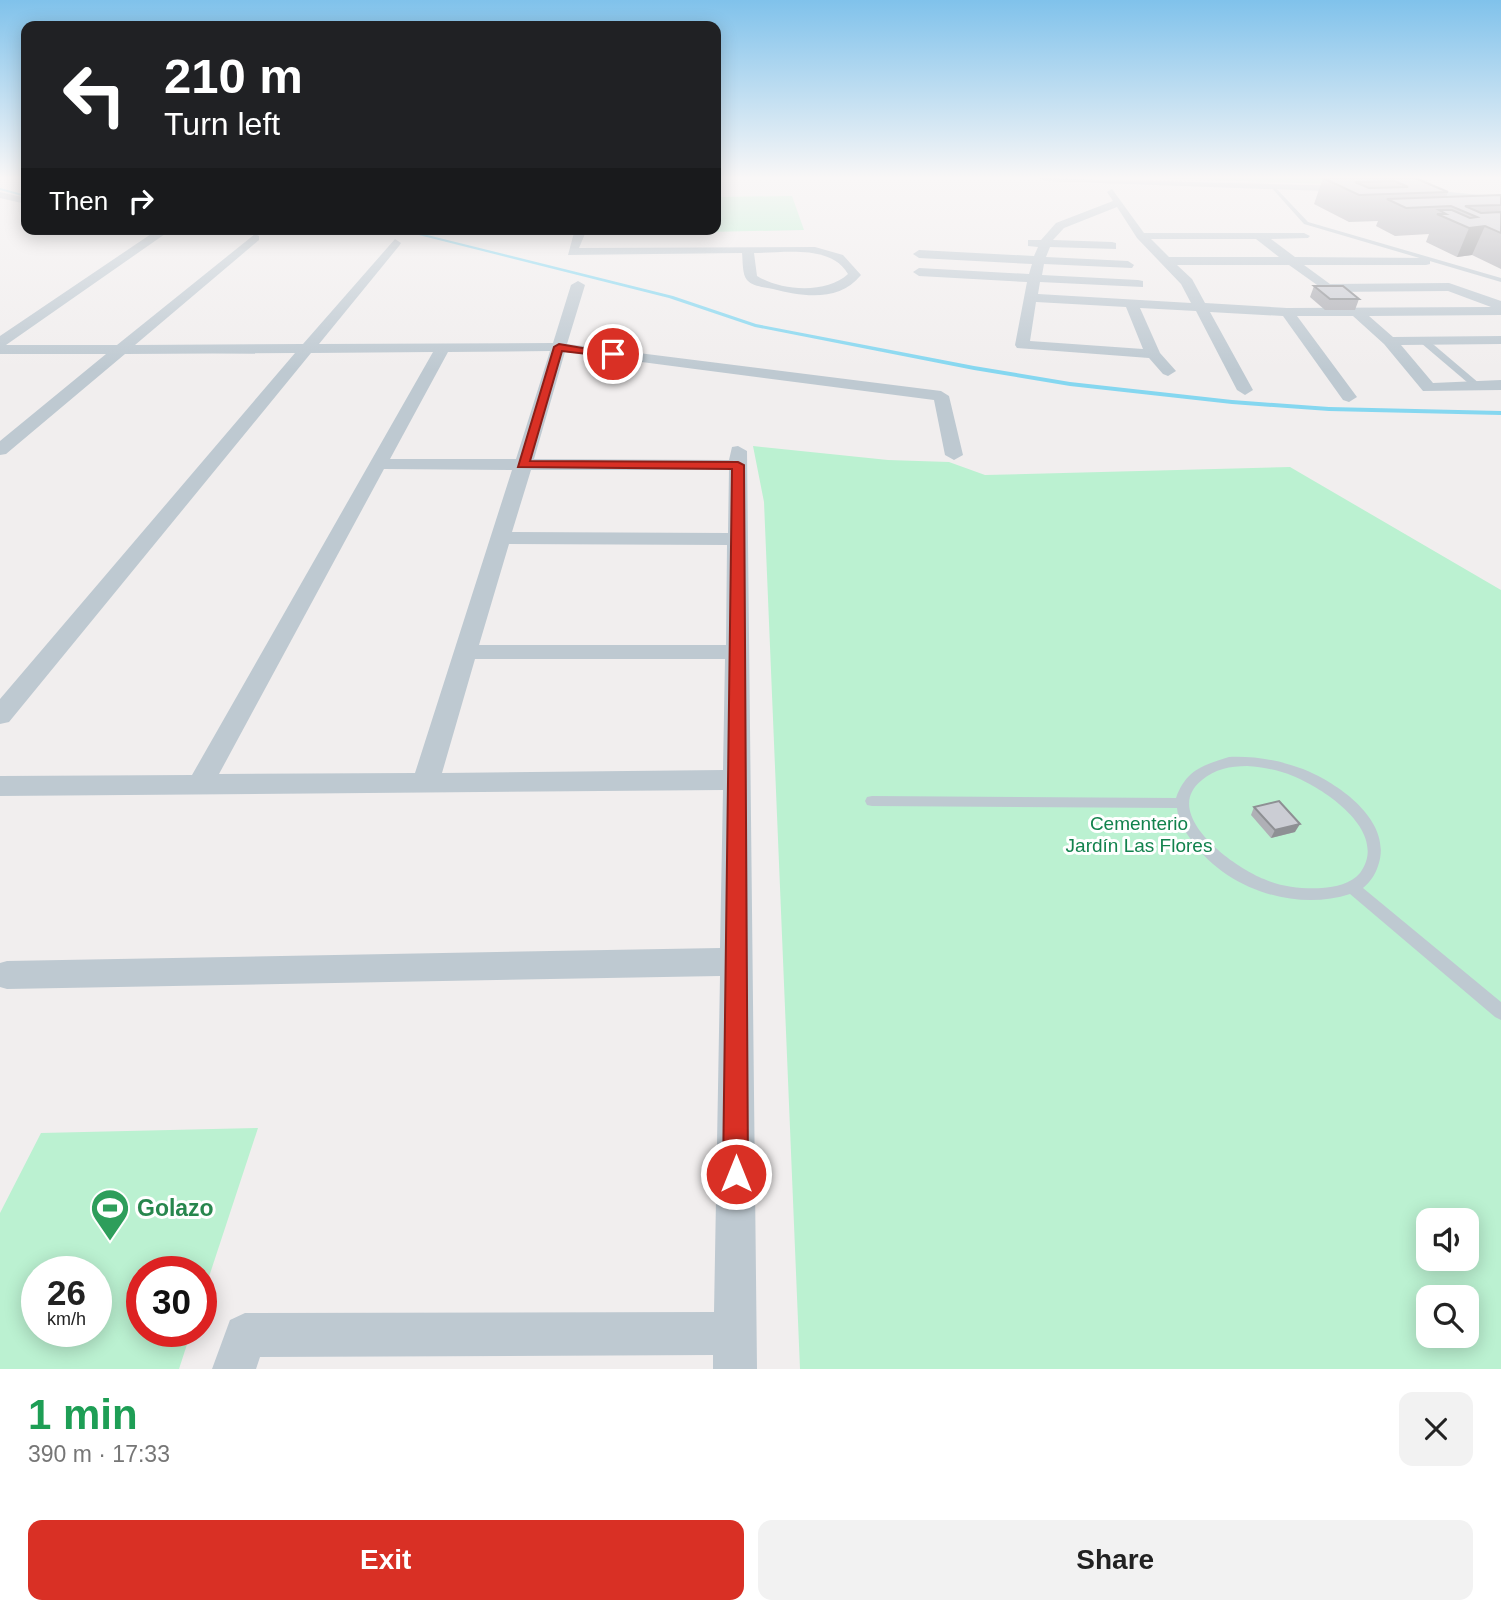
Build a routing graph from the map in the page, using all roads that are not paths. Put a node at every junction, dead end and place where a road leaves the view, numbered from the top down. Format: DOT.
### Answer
graph roads {
  1 [pos="148,242"];
  2 [pos="250,242"];
  3 [pos="576,242"];
  4 [pos="1021,242"];
  5 [pos="1147,242"];
  6 [pos="1266,242"];
  7 [pos="1366,242"];
  8 [pos="395,243"];
  9 [pos="1047,243"];
  10 [pos="1112,246"];
  11 [pos="747,249"];
  12 [pos="919,254"];
  13 [pos="1037,260"];
  14 [pos="1168,261"];
  15 [pos="1426,261"];
  16 [pos="1292,262"];
  17 [pos="1128,265"];
  18 [pos="919,272"];
  19 [pos="1035,278"];
  20 [pos="1501,279"];
  21 [pos="1138,284"];
  22 [pos="578,285"];
  23 [pos="1033,299"];
  24 [pos="1131,303"];
  25 [pos="1501,308"];
  26 [pos="1203,310"];
  27 [pos="1287,312"];
  28 [pos="1357,312"];
  29 [pos="1501,340"];
  30 [pos="1390,341"];
  31 [pos="1424,341"];
  32 [pos="0,343"];
  33 [pos="443,347"];
  34 [pos="559,347"];
  35 [pos="305,348"];
  36 [pos="120,349"];
  37 [pos="0,350"];
  38 [pos="1153,354"];
  39 [pos="1168,371"];
  40 [pos="1501,385"];
  41 [pos="1477,386"];
  42 [pos="1245,390"];
  43 [pos="1349,397"];
  44 [pos="0,450"];
  45 [pos="954,454"];
  46 [pos="380,464"];
  47 [pos="523,465"];
  48 [pos="500,538"];
  49 [pos="737,539"];
  50 [pos="466,652"];
  51 [pos="737,652"];
  52 [pos="0,716"];
  53 [pos="737,780"];
  54 [pos="426,781"];
  55 [pos="201,782"];
  56 [pos="0,786"];
  57 [pos="872,801"];
  58 [pos="1182,803"];
  59 [pos="1352,887"];
  60 [pos="736,962"];
  61 [pos="7,975"];
  62 [pos="1501,1012"];
  63 [pos="735,1351"];
  64 [pos="234,1369"];
  1 -- 32 [label="street"];
  2 -- 36 [label="street"];
  3 -- 11 [label="street"];
  4 -- 9 [label="street"];
  5 -- 14 [label="street"];
  6 -- 16 [label="street"];
  7 -- 15 [label="lane"];
  8 -- 35 [label="street"];
  9 -- 10 [label="street"];
  9 -- 13 [label="street"];
  11 -- 11 [label="street"];
  12 -- 13 [label="street"];
  13 -- 17 [label="street"];
  13 -- 19 [label="street"];
  14 -- 16 [label="street"];
  14 -- 26 [label="street"];
  15 -- 16 [label="street"];
  15 -- 20 [label="lane"];
  16 -- 25 [label="street"];
  18 -- 19 [label="street"];
  19 -- 21 [label="street"];
  19 -- 23 [label="street"];
  22 -- 34 [label="street"];
  23 -- 24 [label="street"];
  23 -- 38 [label="street"];
  24 -- 26 [label="street"];
  24 -- 38 [label="street"];
  25 -- 28 [label="street"];
  26 -- 27 [label="street"];
  26 -- 42 [label="street"];
  27 -- 28 [label="street"];
  27 -- 43 [label="street"];
  28 -- 30 [label="street"];
  29 -- 31 [label="street"];
  30 -- 31 [label="street"];
  30 -- 41 [label="street"];
  31 -- 41 [label="lane"];
  33 -- 34 [label="street"];
  33 -- 35 [label="street"];
  33 -- 46 [label="street"];
  34 -- 45 [label="street"];
  34 -- 47 [label="street"];
  35 -- 36 [label="street"];
  35 -- 52 [label="street"];
  36 -- 37 [label="street"];
  36 -- 44 [label="street"];
  38 -- 39 [label="street"];
  40 -- 41 [label="street"];
  46 -- 47 [label="street"];
  46 -- 55 [label="street"];
  47 -- 48 [label="street"];
  47 -- 49 [label="street"];
  48 -- 49 [label="street"];
  48 -- 50 [label="street"];
  49 -- 51 [label="street"];
  50 -- 51 [label="street"];
  50 -- 54 [label="street"];
  51 -- 53 [label="street"];
  53 -- 54 [label="street"];
  53 -- 60 [label="street"];
  54 -- 55 [label="street"];
  55 -- 56 [label="street"];
  57 -- 58 [label="lane"];
  58 -- 59 [label="lane"];
  58 -- 59 [label="lane"];
  59 -- 62 [label="lane"];
  60 -- 61 [label="street"];
  60 -- 63 [label="street"];
  63 -- 64 [label="street"];
}
